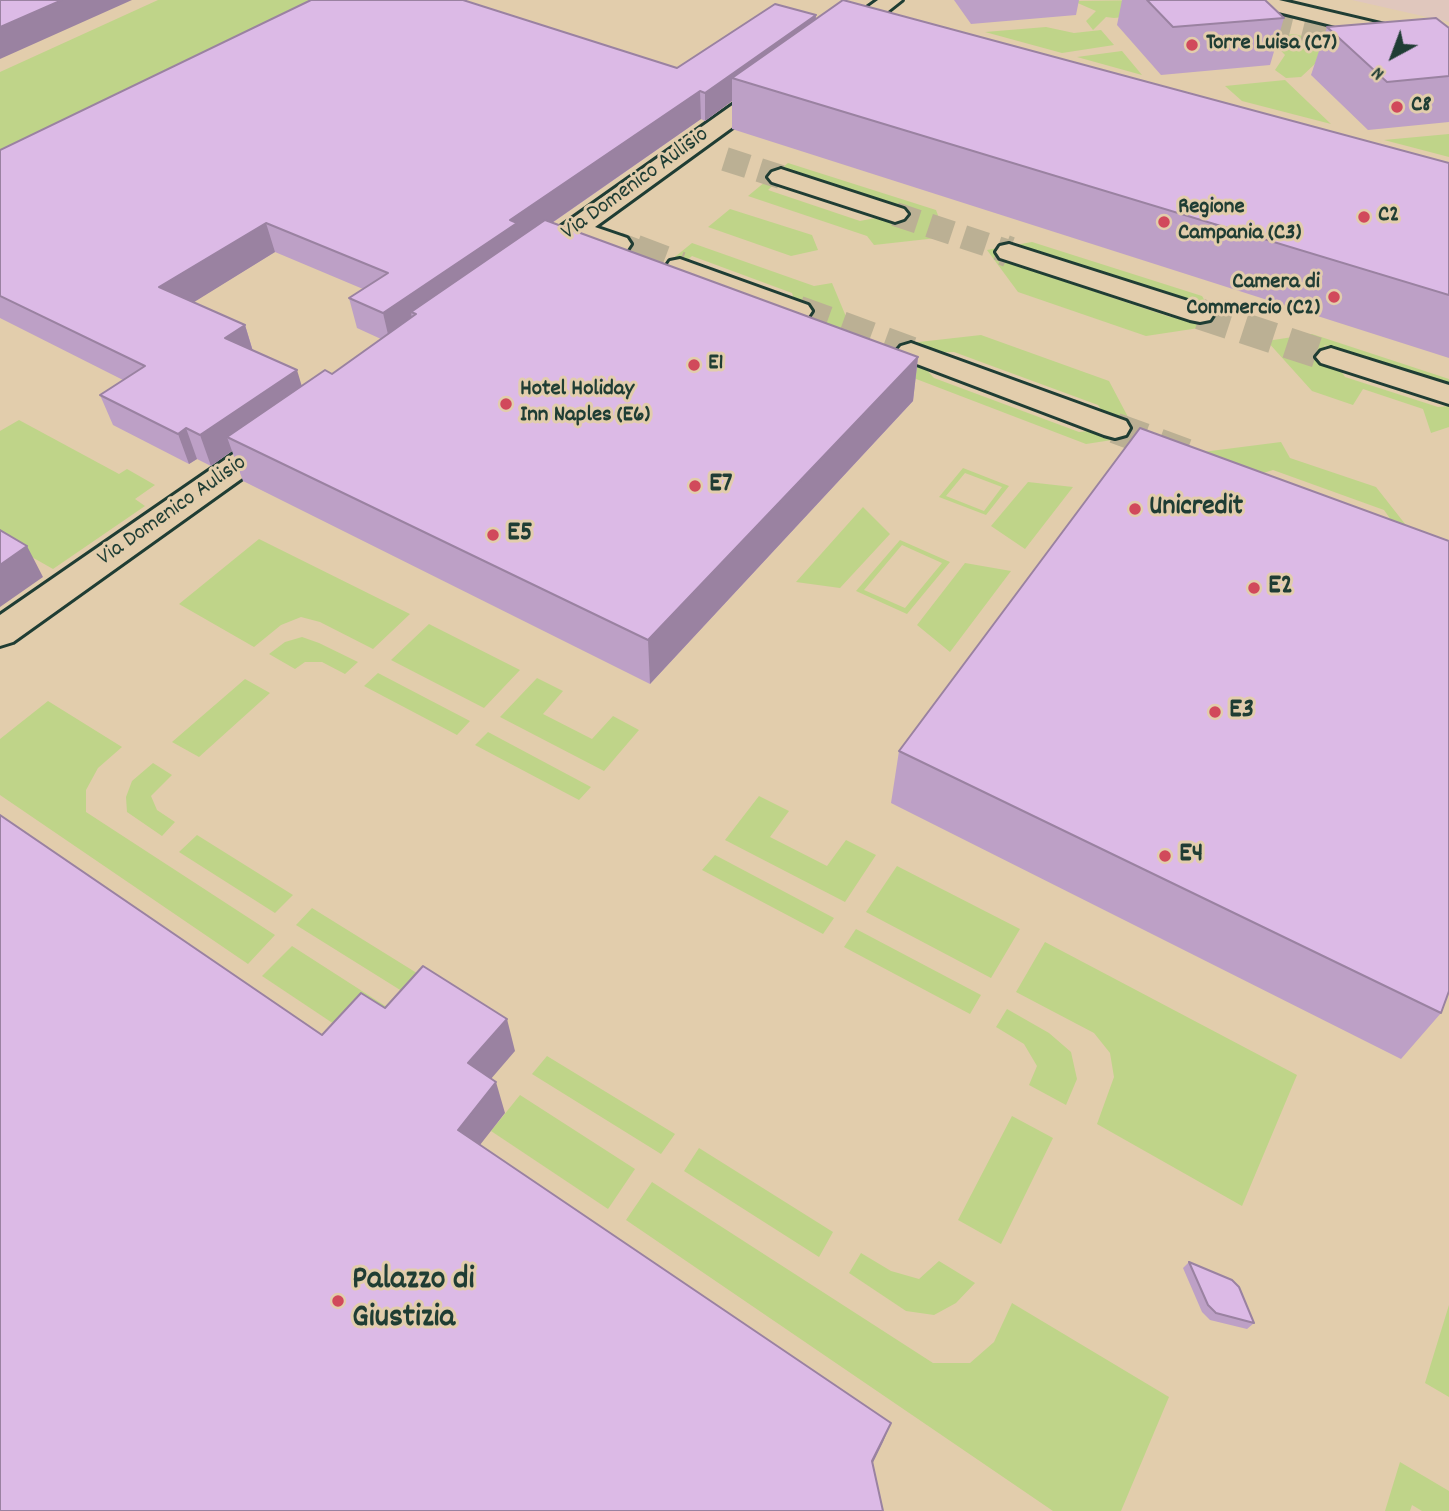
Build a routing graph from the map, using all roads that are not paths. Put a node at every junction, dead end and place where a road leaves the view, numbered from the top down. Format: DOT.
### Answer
graph roads {
  1 [pos="892,0"];
  2 [pos="1253,0"];
  3 [pos="1319,0"];
  4 [pos="1449,31"];
  5 [pos="1449,47"];
  6 [pos="817,55"];
  7 [pos="794,71"];
  8 [pos="715,157"];
  9 [pos="659,168"];
  10 [pos="781,177"];
  11 [pos="895,214"];
  12 [pos="576,229"];
  13 [pos="618,244"];
  14 [pos="1009,251"];
  15 [pos="680,267"];
  16 [pos="508,276"];
  17 [pos="798,311"];
  18 [pos="1200,314"];
  19 [pos="911,352"];
  20 [pos="1331,357"];
  21 [pos="1449,395"];
  22 [pos="305,419"];
  23 [pos="1115,428"];
  24 [pos="0,633"];
  1 -- 6 [label="main road"];
  2 -- 5 [label="main road"];
  3 -- 4 [label="main road"];
  7 -- 9 [label="main road, Via Domenico Aulisio"];
  8 -- 9 [label="main road"];
  9 -- 12 [label="main road, Via Domenico Aulisio"];
  10 -- 11 [label="main road"];
  12 -- 13 [label="main road"];
  12 -- 16 [label="main road, Via Domenico Aulisio"];
  14 -- 18 [label="main road"];
  15 -- 17 [label="main road"];
  19 -- 23 [label="main road"];
  20 -- 21 [label="main road"];
  22 -- 24 [label="main road, Via Domenico Aulisio"];
}
